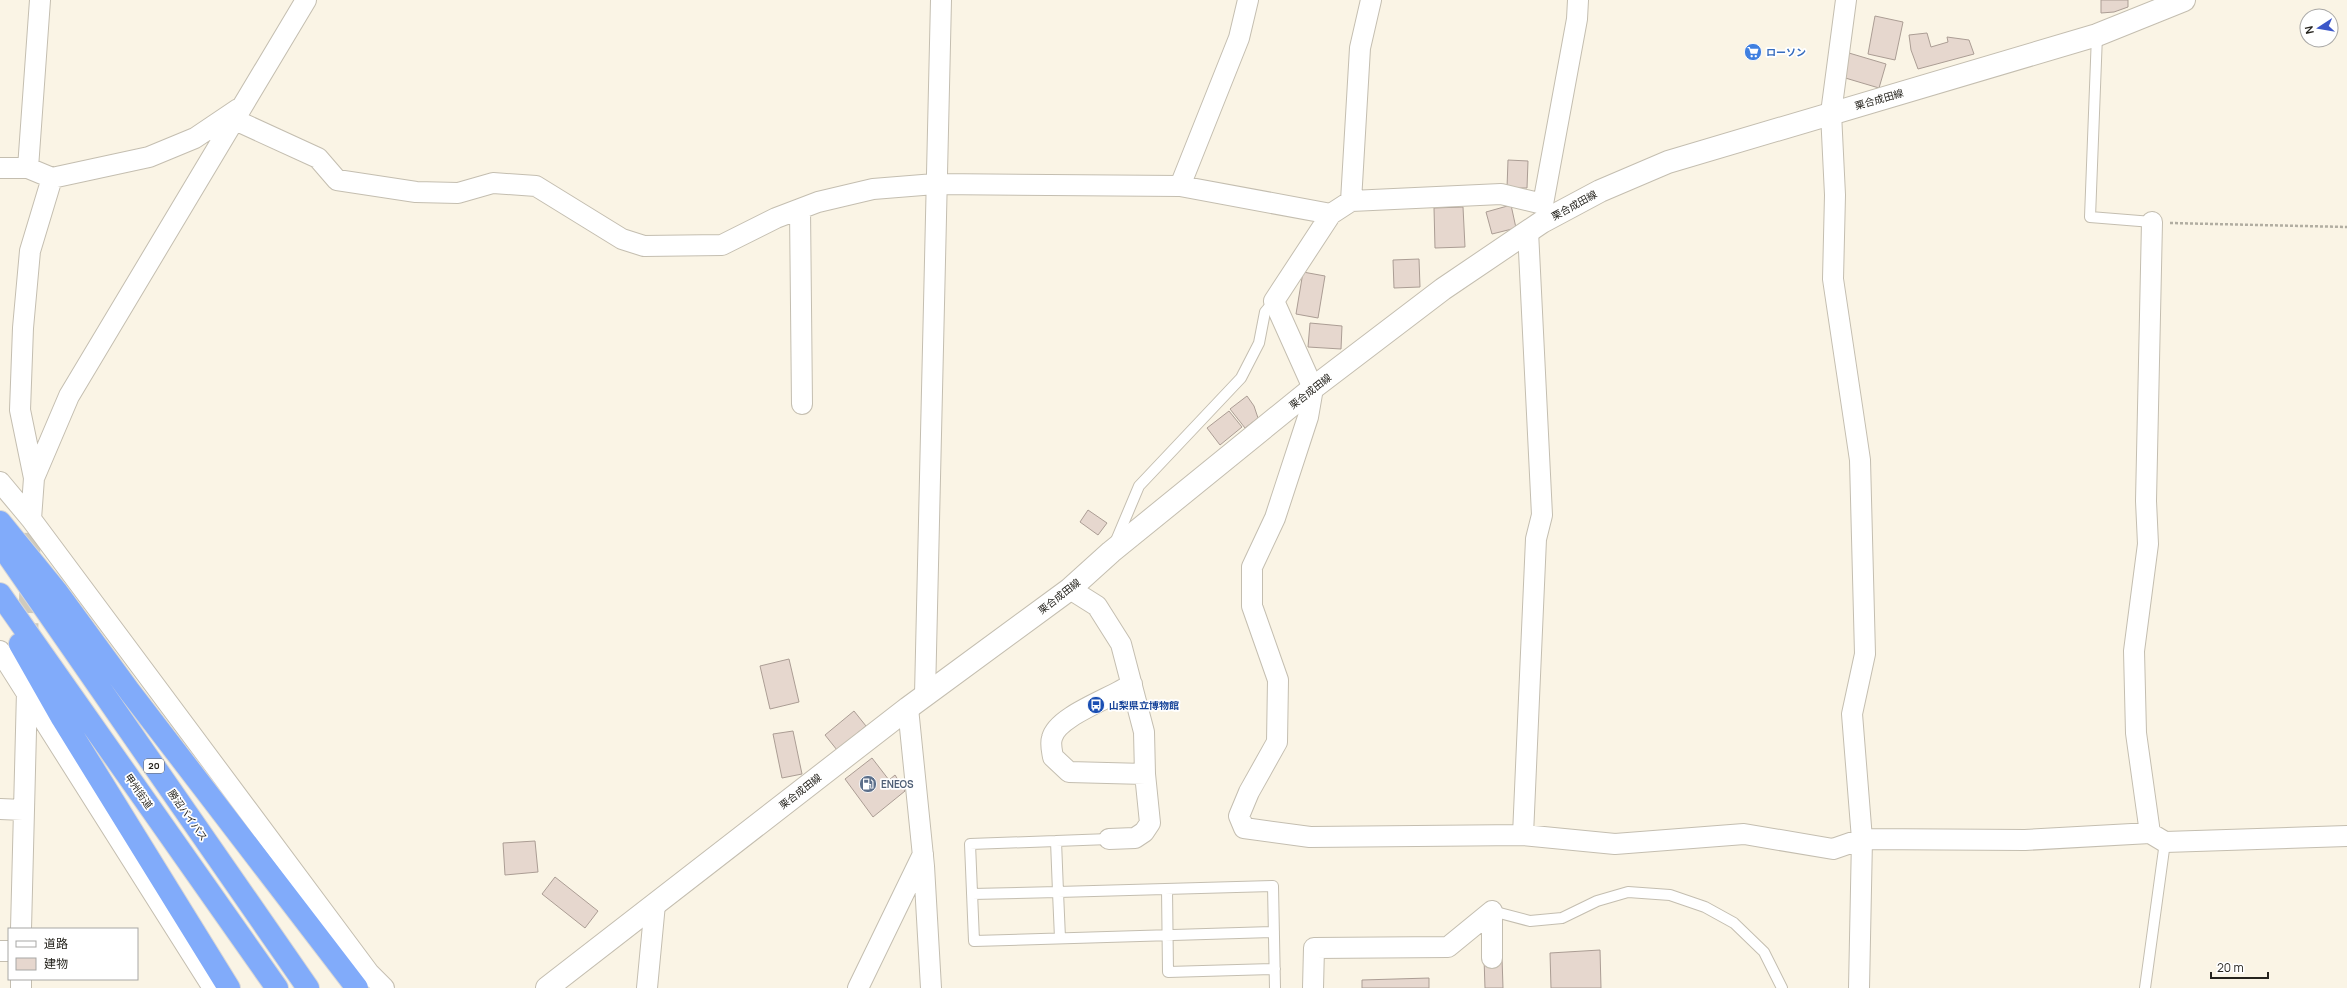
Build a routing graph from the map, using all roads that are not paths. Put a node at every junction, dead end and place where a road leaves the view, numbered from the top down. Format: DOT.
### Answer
graph roads {
  1 [pos="40,0"];
  2 [pos="306,0"];
  3 [pos="941,0"];
  4 [pos="1248,0"];
  5 [pos="1371,0"];
  6 [pos="1578,0"];
  7 [pos="1846,0"];
  8 [pos="2184,0"];
  9 [pos="2097,35"];
  10 [pos="238,113"];
  11 [pos="1831,113"];
  12 [pos="0,168"];
  13 [pos="28,168"];
  14 [pos="52,178"];
  15 [pos="935,184"];
  16 [pos="1180,186"];
  17 [pos="1350,201"];
  18 [pos="800,209"];
  19 [pos="1331,214"];
  20 [pos="1538,219"];
  21 [pos="2152,222"];
  22 [pos="1274,302"];
  23 [pos="1313,388"];
  24 [pos="802,404"];
  25 [pos="34,478"];
  26 [pos="0,482"];
  27 [pos="31,518"];
  28 [pos="0,522"];
  29 [pos="0,544"];
  30 [pos="1111,552"];
  31 [pos="1070,590"];
  32 [pos="0,594"];
  33 [pos="0,607"];
  34 [pos="0,651"];
  35 [pos="1132,684"];
  36 [pos="27,691"];
  37 [pos="925,695"];
  38 [pos="908,708"];
  39 [pos="1144,774"];
  40 [pos="0,809"];
  41 [pos="23,810"];
  42 [pos="1523,835"];
  43 [pos="2347,836"];
  44 [pos="2158,837"];
  45 [pos="1109,839"];
  46 [pos="1862,839"];
  47 [pos="1056,841"];
  48 [pos="923,854"];
  49 [pos="1167,889"];
  50 [pos="1058,892"];
  51 [pos="972,894"];
  52 [pos="656,904"];
  53 [pos="1492,911"];
  54 [pos="21,928"];
  55 [pos="1274,932"];
  56 [pos="1167,935"];
  57 [pos="1060,938"];
  58 [pos="1492,958"];
  59 [pos="1275,969"];
  60 [pos="213,988"];
  61 [pos="229,988"];
  62 [pos="278,988"];
  63 [pos="308,988"];
  64 [pos="357,988"];
  65 [pos="384,988"];
  66 [pos="547,988"];
  67 [pos="647,988"];
  68 [pos="858,988"];
  69 [pos="931,988"];
  70 [pos="1276,988"];
  71 [pos="1313,988"];
  72 [pos="1782,988"];
  73 [pos="1859,988"];
  74 [pos="2145,988"];
  1 -- 13 [label="street"];
  2 -- 10 [label="street"];
  3 -- 15 [label="street"];
  4 -- 16 [label="street"];
  5 -- 17 [label="street"];
  6 -- 20 [label="street"];
  7 -- 11 [label="street"];
  8 -- 9 [label="main road, 栗合成田線"];
  9 -- 11 [label="main road, 栗合成田線"];
  9 -- 21 [label="lane"];
  10 -- 14 [label="street"];
  10 -- 18 [label="street"];
  10 -- 25 [label="street"];
  11 -- 20 [label="main road, 栗合成田線"];
  11 -- 46 [label="street"];
  12 -- 13 [label="street"];
  13 -- 14 [label="street"];
  14 -- 25 [label="street"];
  15 -- 16 [label="street"];
  15 -- 18 [label="street"];
  15 -- 37 [label="street"];
  16 -- 19 [label="street"];
  17 -- 19 [label="street"];
  17 -- 20 [label="street"];
  18 -- 24 [label="street"];
  19 -- 22 [label="street"];
  20 -- 23 [label="main road, 栗合成田線"];
  20 -- 42 [label="street"];
  21 -- 44 [label="street"];
  22 -- 23 [label="street"];
  22 -- 30 [label="lane"];
  23 -- 30 [label="main road, 栗合成田線"];
  23 -- 42 [label="street"];
  25 -- 27 [label="street"];
  26 -- 27 [label="street"];
  27 -- 65 [label="street"];
  28 -- 64 [label="highway"];
  29 -- 63 [label="highway, 勝沼バイパス / 20"];
  30 -- 31 [label="main road, 栗合成田線"];
  31 -- 35 [label="street"];
  31 -- 37 [label="main road, 栗合成田線"];
  32 -- 62 [label="highway, 甲州街道 / 20"];
  33 -- 61 [label="highway"];
  34 -- 36 [label="street"];
  35 -- 39 [label="street"];
  35 -- 39 [label="street"];
  36 -- 41 [label="street"];
  36 -- 60 [label="street"];
  37 -- 38 [label="main road, 栗合成田線"];
  38 -- 48 [label="street"];
  38 -- 52 [label="main road, 栗合成田線"];
  39 -- 45 [label="street"];
  40 -- 41 [label="street"];
  41 -- 54 [label="street"];
  42 -- 46 [label="street"];
  43 -- 44 [label="street"];
  44 -- 46 [label="street"];
  44 -- 74 [label="lane"];
  45 -- 47 [label="lane"];
  46 -- 73 [label="street"];
  47 -- 50 [label="lane"];
  47 -- 51 [label="lane"];
  48 -- 68 [label="street"];
  48 -- 69 [label="street"];
  49 -- 50 [label="lane"];
  49 -- 55 [label="lane"];
  49 -- 56 [label="lane"];
  50 -- 51 [label="lane"];
  50 -- 57 [label="lane"];
  51 -- 57 [label="lane"];
  52 -- 66 [label="main road, 栗合成田線"];
  52 -- 67 [label="street"];
  53 -- 58 [label="street"];
  53 -- 71 [label="street"];
  53 -- 72 [label="lane"];
  55 -- 56 [label="lane"];
  55 -- 59 [label="lane"];
  56 -- 57 [label="lane"];
  56 -- 59 [label="lane"];
  59 -- 70 [label="lane"];
}
